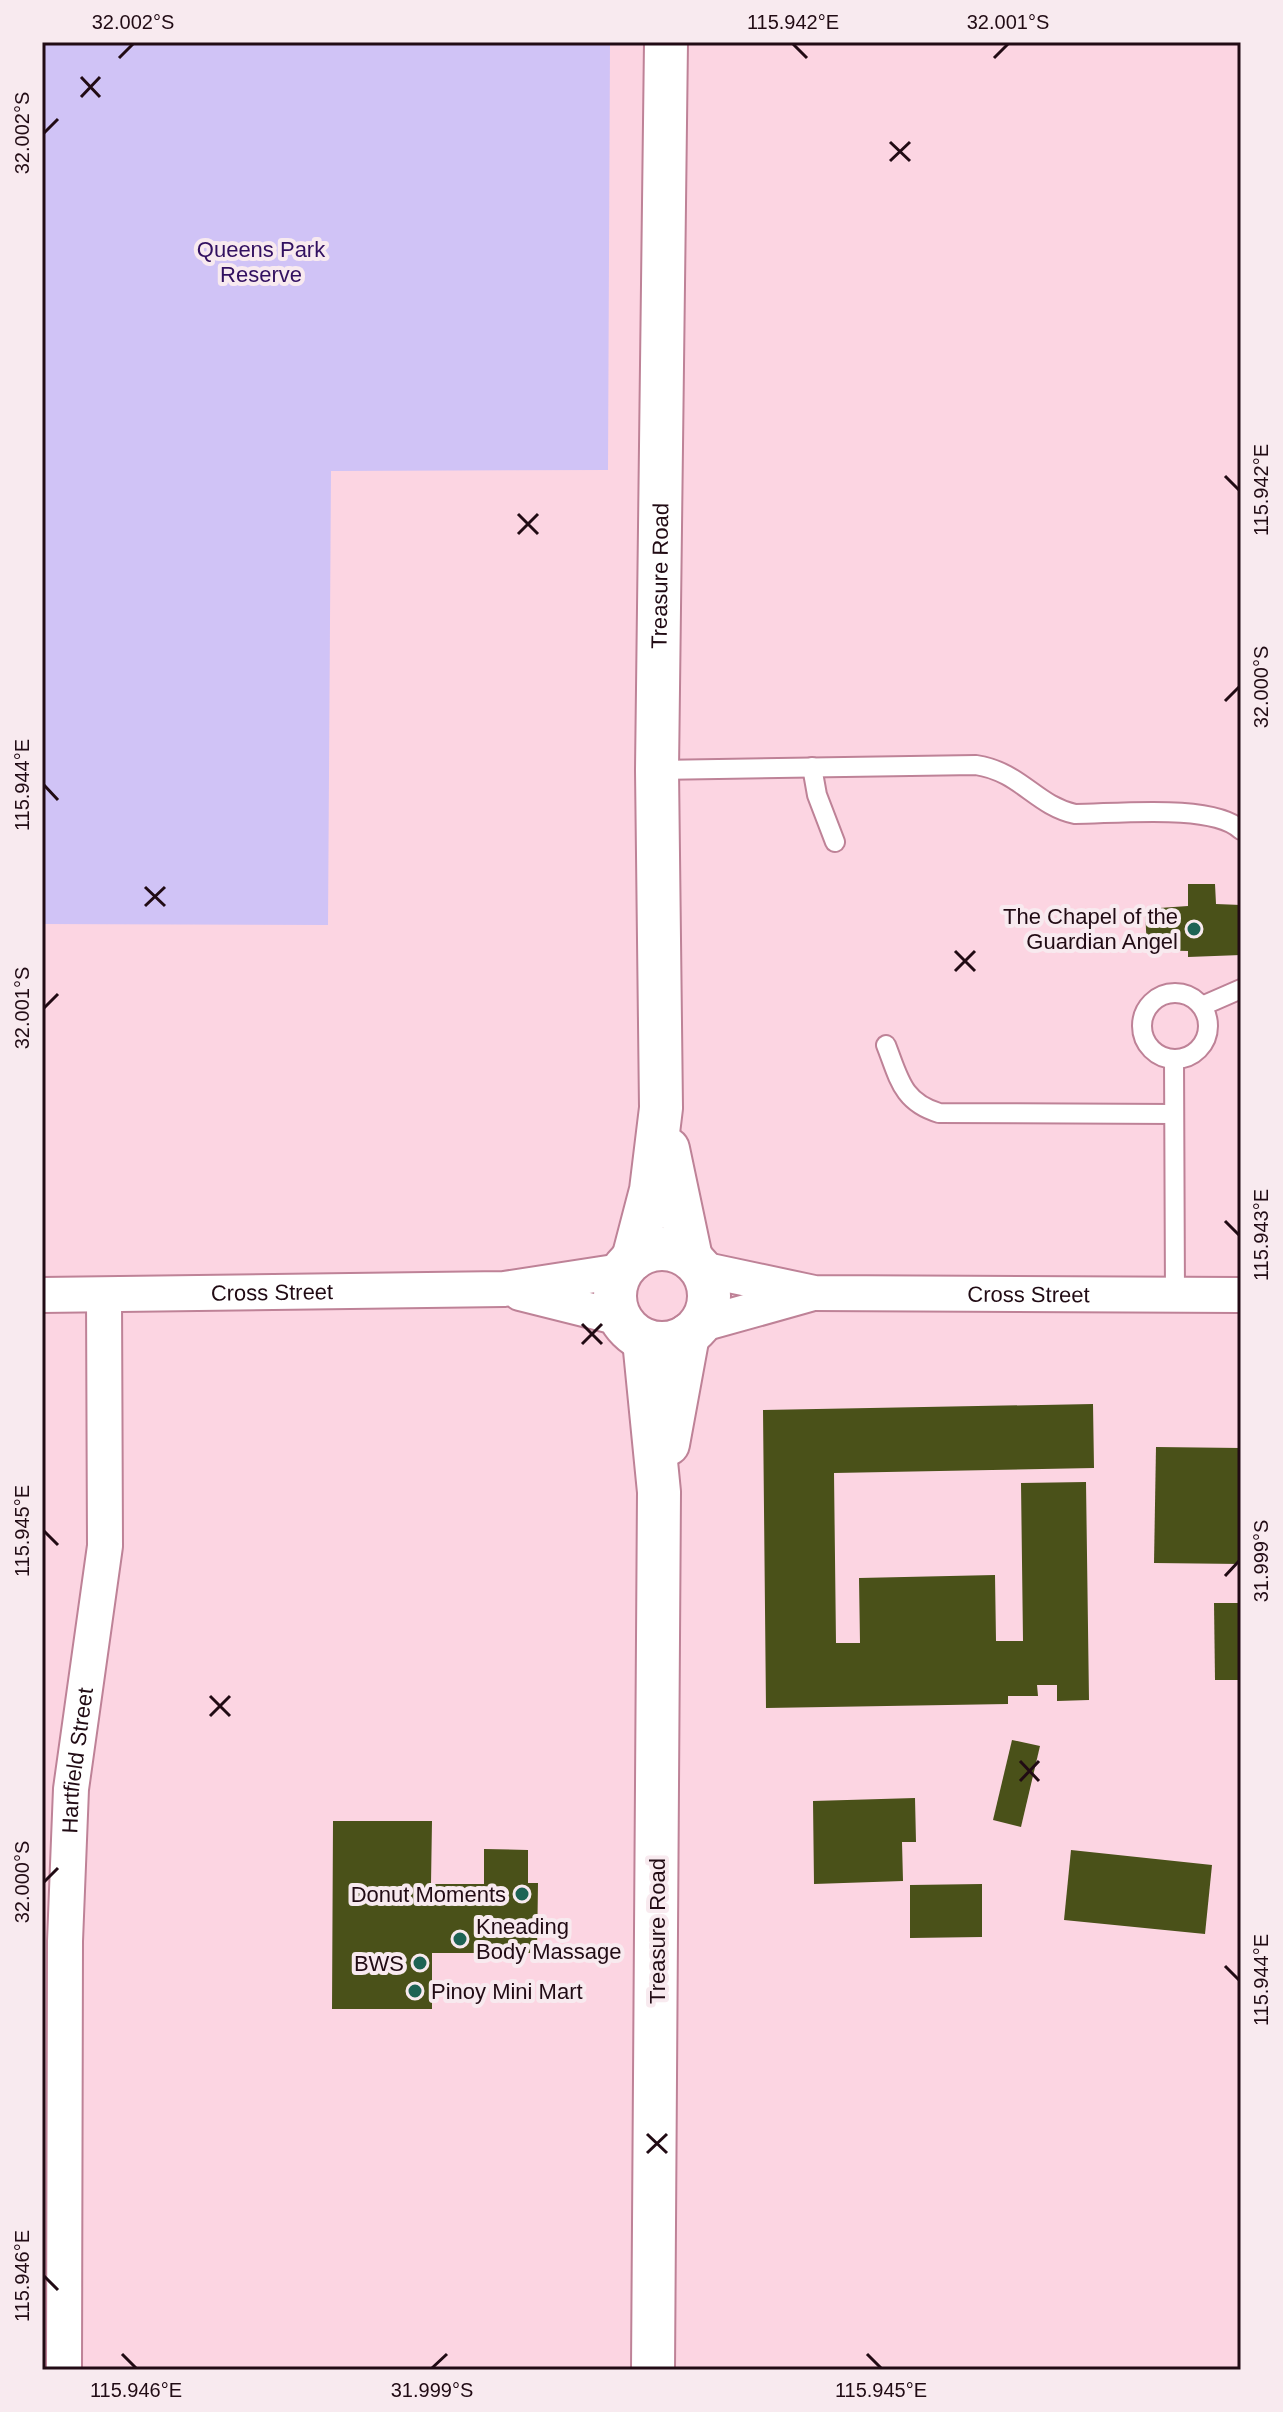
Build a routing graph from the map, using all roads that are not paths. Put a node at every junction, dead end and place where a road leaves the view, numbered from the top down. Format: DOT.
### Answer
graph roads {
  1 [pos="666,42"];
  2 [pos="812,767"];
  3 [pos="657,770"];
  4 [pos="1241,830"];
  5 [pos="835,842"];
  6 [pos="1241,989"];
  7 [pos="1202,1006"];
  8 [pos="886,1045"];
  9 [pos="1174,1059"];
  10 [pos="661,1108"];
  11 [pos="1174,1114"];
  12 [pos="696,1264"];
  13 [pos="627,1265"];
  14 [pos="504,1289"];
  15 [pos="814,1293"];
  16 [pos="42,1295"];
  17 [pos="1241,1295"];
  18 [pos="104,1296"];
  19 [pos="1175,1296"];
  20 [pos="632,1329"];
  21 [pos="694,1330"];
  22 [pos="659,1492"];
  23 [pos="64,2370"];
  24 [pos="653,2370"];
  1 -- 3 [label="street, Treasure Road"];
  2 -- 3 [label="lane"];
  2 -- 4 [label="lane"];
  2 -- 5 [label="lane"];
  3 -- 10 [label="street, Treasure Road"];
  6 -- 7 [label="lane"];
  7 -- 9 [label="lane"];
  7 -- 9 [label="lane"];
  8 -- 11 [label="lane"];
  9 -- 11 [label="lane"];
  10 -- 12 [label="street, Treasure Road"];
  10 -- 13 [label="street, Treasure Road"];
  11 -- 19 [label="lane"];
  12 -- 13 [label="street"];
  12 -- 15 [label="street, Cross Street"];
  12 -- 21 [label="street"];
  13 -- 14 [label="street, Cross Street"];
  13 -- 20 [label="street"];
  14 -- 18 [label="street, Cross Street"];
  14 -- 20 [label="street, Cross Street"];
  15 -- 19 [label="street, Cross Street"];
  15 -- 21 [label="street, Cross Street"];
  16 -- 18 [label="street, Cross Street"];
  17 -- 19 [label="street, Cross Street"];
  18 -- 23 [label="street, Hartfield Street"];
  20 -- 21 [label="street"];
  20 -- 22 [label="street, Treasure Road"];
  21 -- 22 [label="street, Treasure Road"];
  22 -- 24 [label="street, Treasure Road"];
}
